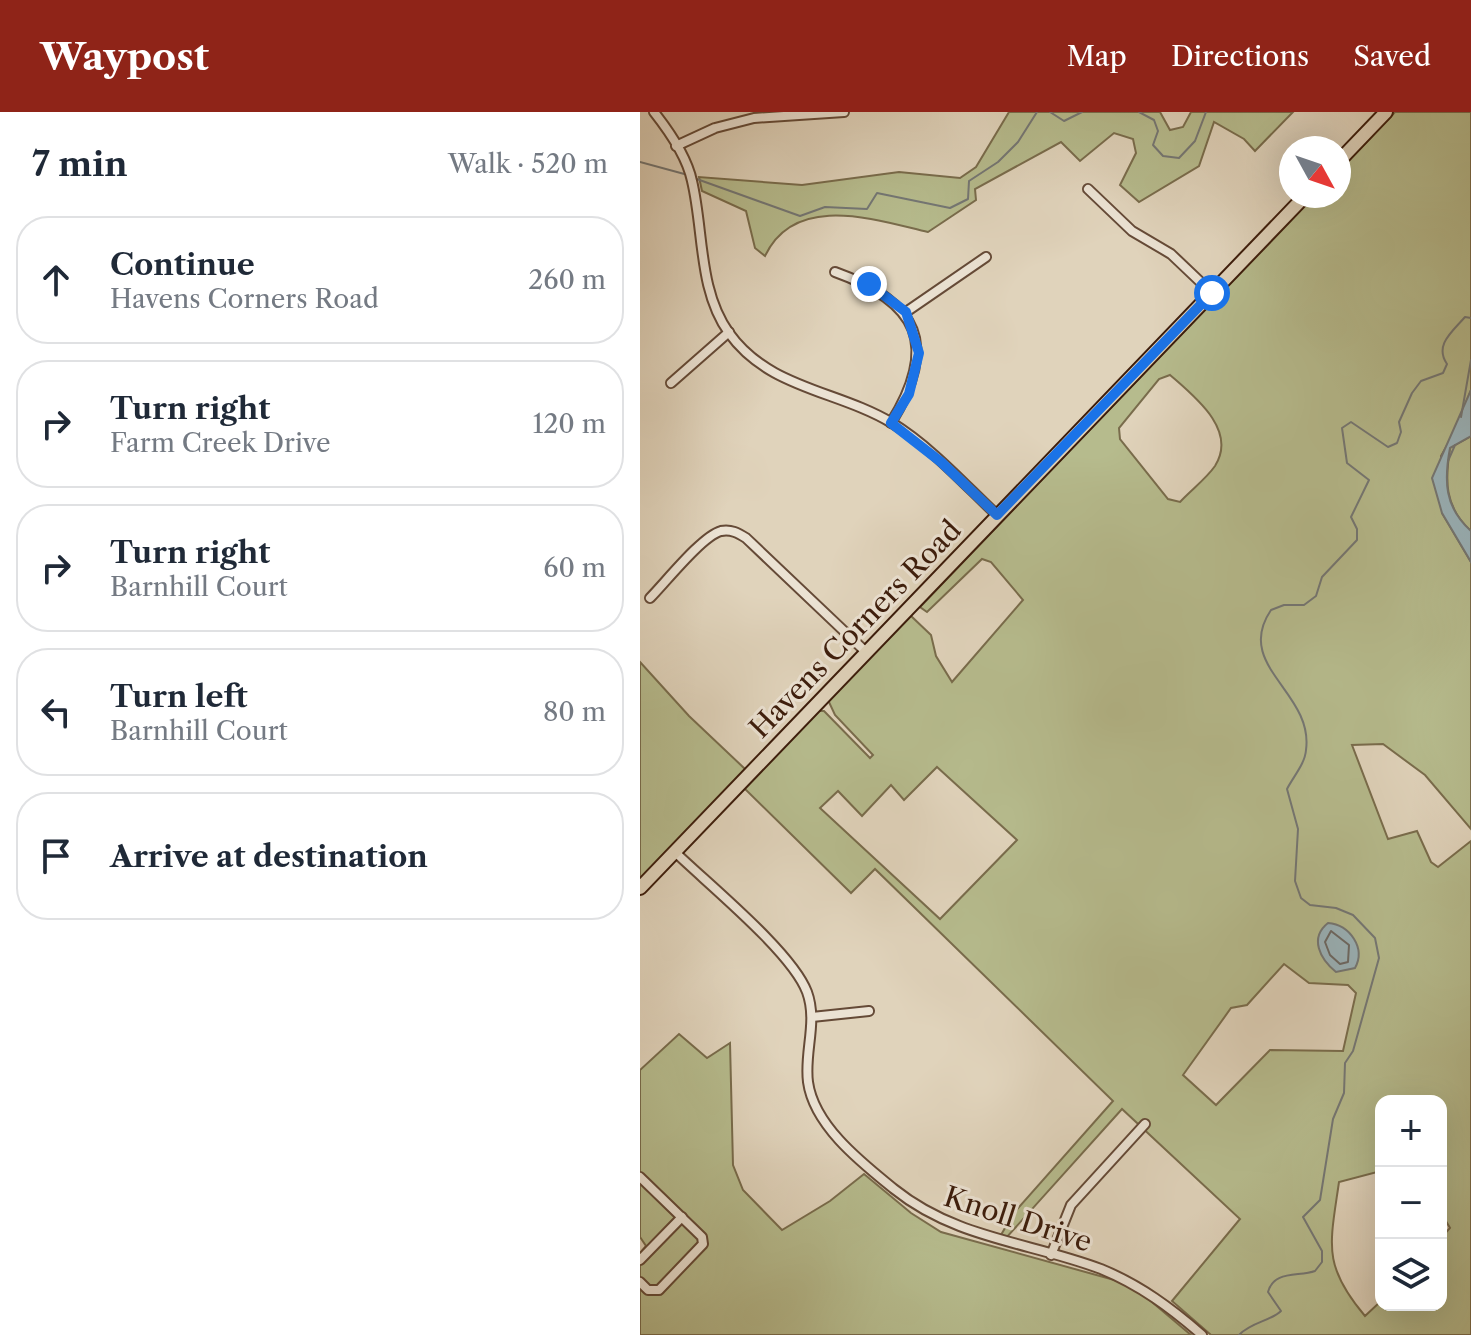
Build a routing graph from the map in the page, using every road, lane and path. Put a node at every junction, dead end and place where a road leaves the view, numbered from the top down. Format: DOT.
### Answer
graph roads {
  1 [pos="654,112"];
  2 [pos="844,112"];
  3 [pos="1386,112"];
  4 [pos="676,146"];
  5 [pos="1351,148"];
  6 [pos="1088,189"];
  7 [pos="1293,208"];
  8 [pos="986,257"];
  9 [pos="835,272"];
  10 [pos="1212,293"];
  11 [pos="906,312"];
  12 [pos="729,332"];
  13 [pos="671,383"];
  14 [pos="891,423"];
  15 [pos="997,515"];
  16 [pos="650,598"];
  17 [pos="866,652"];
  18 [pos="675,852"];
  19 [pos="640,888"];
  20 [pos="869,1011"];
  21 [pos="812,1017"];
  22 [pos="1145,1124"];
  23 [pos="640,1177"];
  24 [pos="682,1217"];
  25 [pos="1051,1255"];
  26 [pos="640,1260"];
  27 [pos="640,1282"];
  28 [pos="1202,1335"];
  1 -- 4 [label="street"];
  2 -- 4 [label="street"];
  3 -- 5 [label="main road"];
  4 -- 12 [label="street"];
  6 -- 10 [label="street"];
  7 -- 10 [label="main road, Havens Corners Road"];
  8 -- 11 [label="street"];
  9 -- 11 [label="street"];
  10 -- 15 [label="main road, Havens Corners Road"];
  11 -- 14 [label="street"];
  12 -- 13 [label="street"];
  12 -- 14 [label="street"];
  14 -- 15 [label="street"];
  15 -- 17 [label="main road, Havens Corners Road"];
  16 -- 17 [label="street"];
  17 -- 18 [label="main road, Havens Corners Road"];
  18 -- 19 [label="main road, Havens Corners Road"];
  18 -- 21 [label="street, Knoll Drive"];
  20 -- 21 [label="street"];
  21 -- 25 [label="street, Knoll Drive"];
  22 -- 25 [label="street"];
  23 -- 24 [label="street"];
  24 -- 26 [label="street"];
  24 -- 27 [label="street"];
  25 -- 28 [label="street, Knoll Drive"];
}
